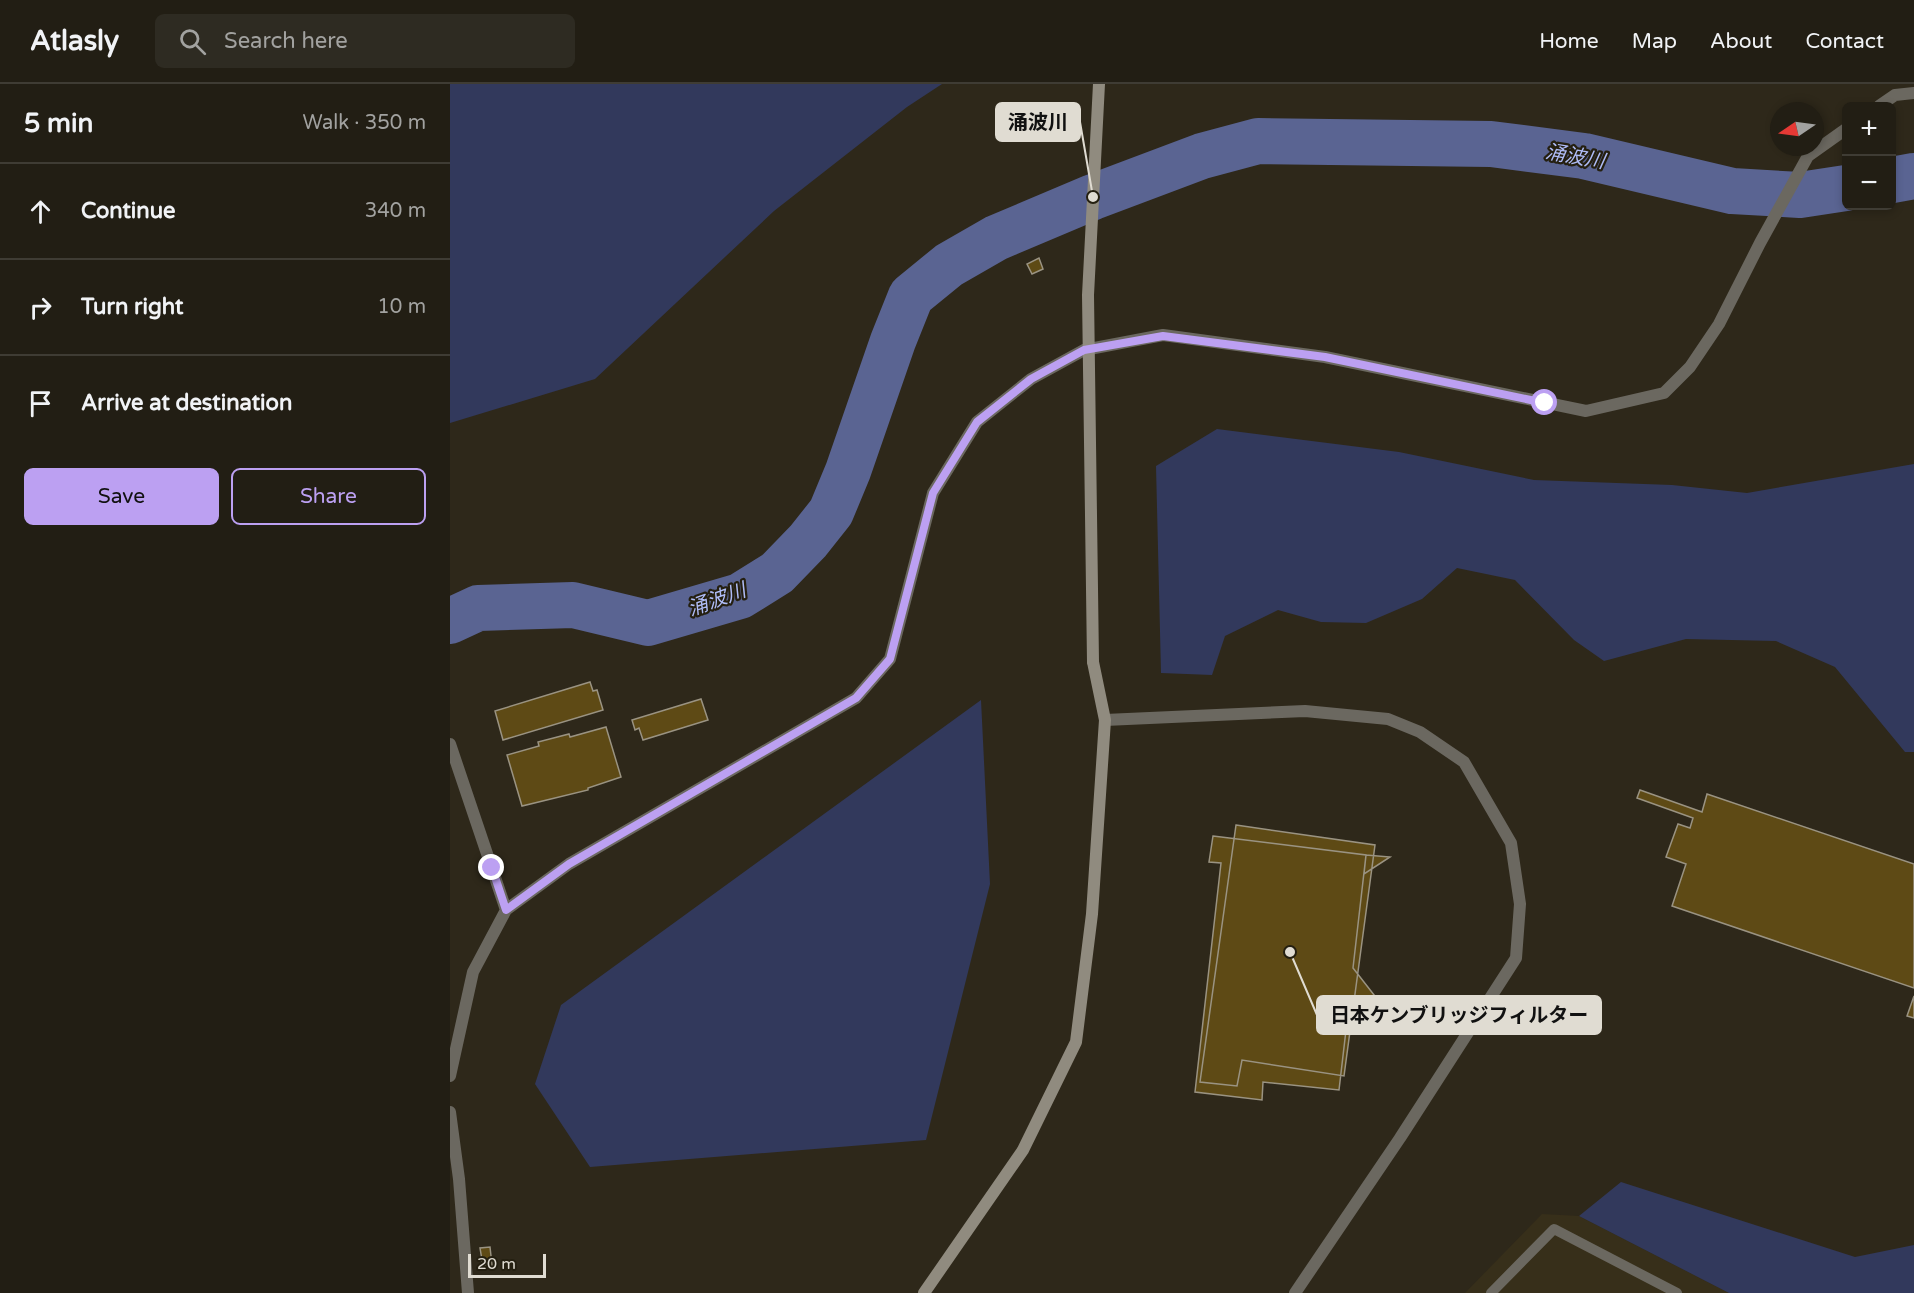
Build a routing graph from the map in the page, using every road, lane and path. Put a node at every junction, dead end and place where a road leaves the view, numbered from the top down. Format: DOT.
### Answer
graph roads {
  1 [pos="1099,84"];
  2 [pos="1897,90"];
  3 [pos="1914,93"];
  4 [pos="1884,102"];
  5 [pos="1842,132"];
  6 [pos="1105,720"];
  7 [pos="450,744"];
  8 [pos="506,910"];
  9 [pos="450,1076"];
  10 [pos="450,1112"];
  11 [pos="468,1293"];
  12 [pos="924,1293"];
  13 [pos="1295,1293"];
  14 [pos="1491,1293"];
  15 [pos="1677,1293"];
  1 -- 6 [label="street, bridge"];
  2 -- 3 [label="street"];
  2 -- 4 [label="street"];
  5 -- 8 [label="street"];
  6 -- 12 [label="street"];
  6 -- 13 [label="street"];
  7 -- 8 [label="street"];
  8 -- 9 [label="street"];
  10 -- 11 [label="street"];
  14 -- 15 [label="lane"];
}
